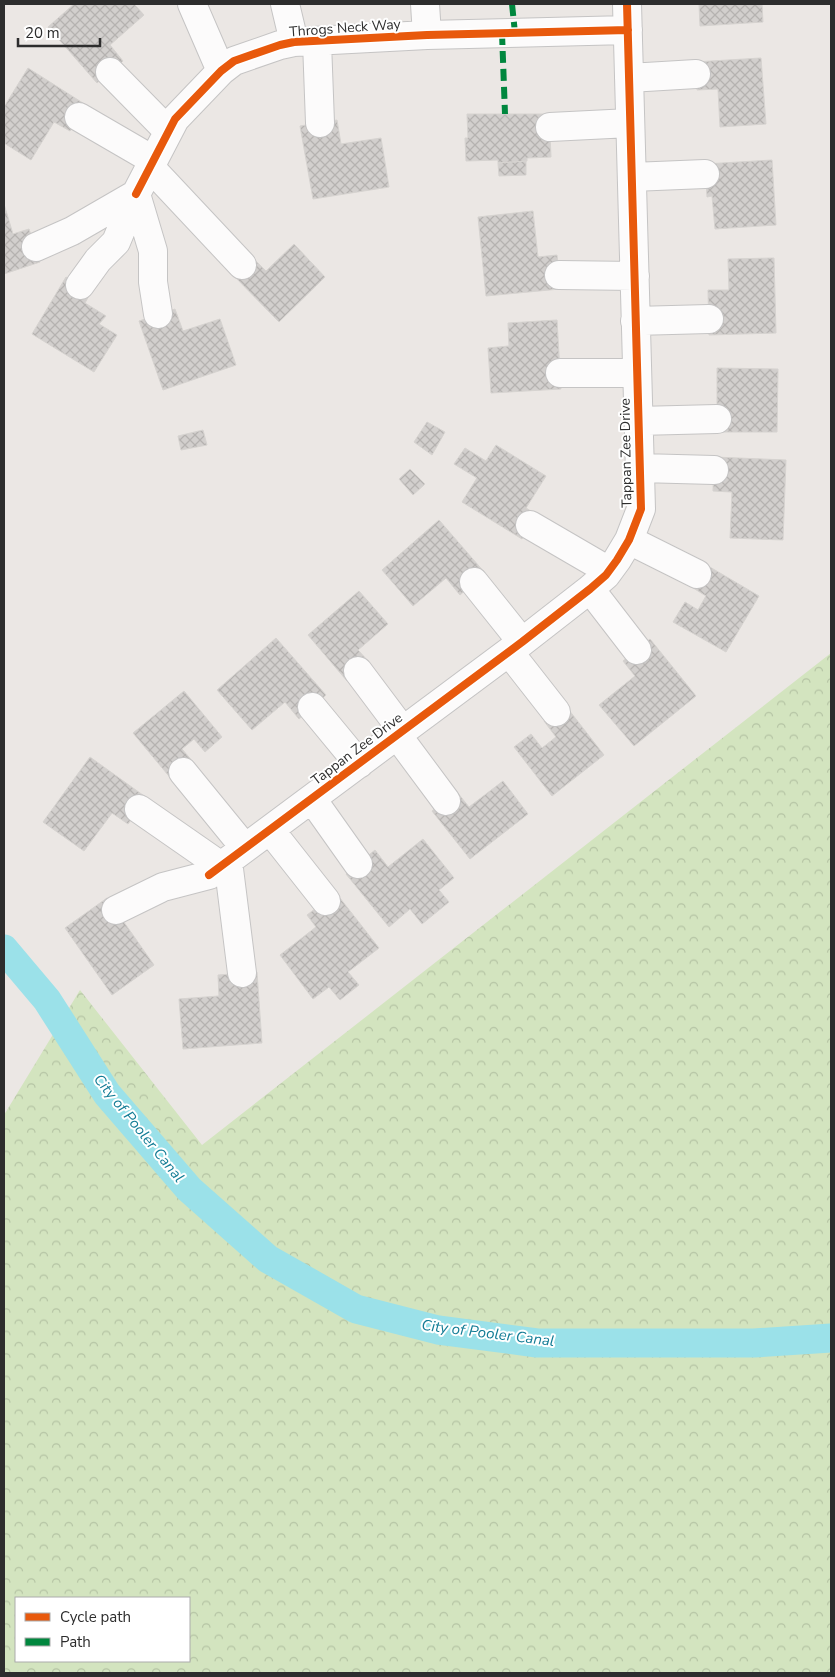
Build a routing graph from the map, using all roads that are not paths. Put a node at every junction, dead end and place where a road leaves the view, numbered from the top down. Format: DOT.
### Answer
graph roads {
  1 [pos="192,4"];
  2 [pos="285,4"];
  3 [pos="425,4"];
  4 [pos="627,17"];
  5 [pos="427,35"];
  6 [pos="306,42"];
  7 [pos="221,71"];
  8 [pos="110,72"];
  9 [pos="696,74"];
  10 [pos="629,78"];
  11 [pos="79,117"];
  12 [pos="320,123"];
  13 [pos="630,123"];
  14 [pos="550,127"];
  15 [pos="168,131"];
  16 [pos="152,164"];
  17 [pos="705,174"];
  18 [pos="632,177"];
  19 [pos="136,194"];
  20 [pos="36,247"];
  21 [pos="242,265"];
  22 [pos="559,275"];
  23 [pos="635,276"];
  24 [pos="80,285"];
  25 [pos="158,314"];
  26 [pos="709,319"];
  27 [pos="636,321"];
  28 [pos="560,373"];
  29 [pos="637,373"];
  30 [pos="717,419"];
  31 [pos="638,421"];
  32 [pos="640,468"];
  33 [pos="714,470"];
  34 [pos="530,526"];
  35 [pos="629,540"];
  36 [pos="697,574"];
  37 [pos="600,580"];
  38 [pos="474,582"];
  39 [pos="516,647"];
  40 [pos="637,650"];
  41 [pos="358,671"];
  42 [pos="312,707"];
  43 [pos="556,712"];
  44 [pos="400,733"];
  45 [pos="358,764"];
  46 [pos="183,772"];
  47 [pos="312,799"];
  48 [pos="446,801"];
  49 [pos="139,809"];
  50 [pos="270,830"];
  51 [pos="226,862"];
  52 [pos="358,864"];
  53 [pos="326,901"];
  54 [pos="116,910"];
  55 [pos="242,974"];
  1 -- 7 [label="street"];
  2 -- 6 [label="street"];
  3 -- 5 [label="street"];
  4 -- 5 [label="street, Throgs Neck Way"];
  4 -- 10 [label="street, Tappan Zee Drive"];
  5 -- 6 [label="street, Throgs Neck Way"];
  6 -- 7 [label="street, Throgs Neck Way"];
  6 -- 12 [label="street"];
  7 -- 15 [label="street, Throgs Neck Way"];
  8 -- 15 [label="street"];
  9 -- 10 [label="street"];
  10 -- 13 [label="street, Tappan Zee Drive"];
  11 -- 16 [label="street"];
  13 -- 14 [label="street"];
  13 -- 18 [label="street, Tappan Zee Drive"];
  15 -- 16 [label="street, Throgs Neck Way"];
  16 -- 19 [label="street, Throgs Neck Way"];
  16 -- 21 [label="street"];
  17 -- 18 [label="street"];
  18 -- 23 [label="street, Tappan Zee Drive"];
  19 -- 20 [label="street"];
  19 -- 24 [label="street, Throgs Neck Way"];
  19 -- 25 [label="street"];
  22 -- 23 [label="street"];
  23 -- 27 [label="street, Tappan Zee Drive"];
  26 -- 27 [label="street"];
  27 -- 29 [label="street, Tappan Zee Drive"];
  28 -- 29 [label="street"];
  29 -- 31 [label="street, Tappan Zee Drive"];
  30 -- 31 [label="street"];
  31 -- 32 [label="street, Tappan Zee Drive"];
  32 -- 33 [label="street"];
  32 -- 35 [label="street, Tappan Zee Drive"];
  34 -- 37 [label="street"];
  35 -- 36 [label="street"];
  35 -- 37 [label="street, Tappan Zee Drive"];
  37 -- 39 [label="street, Tappan Zee Drive"];
  37 -- 40 [label="street"];
  38 -- 39 [label="street"];
  39 -- 43 [label="street"];
  39 -- 44 [label="street, Tappan Zee Drive"];
  41 -- 44 [label="street"];
  42 -- 45 [label="street"];
  44 -- 45 [label="street, Tappan Zee Drive"];
  44 -- 48 [label="street"];
  45 -- 47 [label="street, Tappan Zee Drive"];
  46 -- 51 [label="street"];
  47 -- 50 [label="street, Tappan Zee Drive"];
  47 -- 52 [label="street"];
  49 -- 51 [label="street"];
  50 -- 51 [label="street, Tappan Zee Drive"];
  50 -- 53 [label="street"];
  51 -- 54 [label="street"];
  51 -- 55 [label="street"];
}
